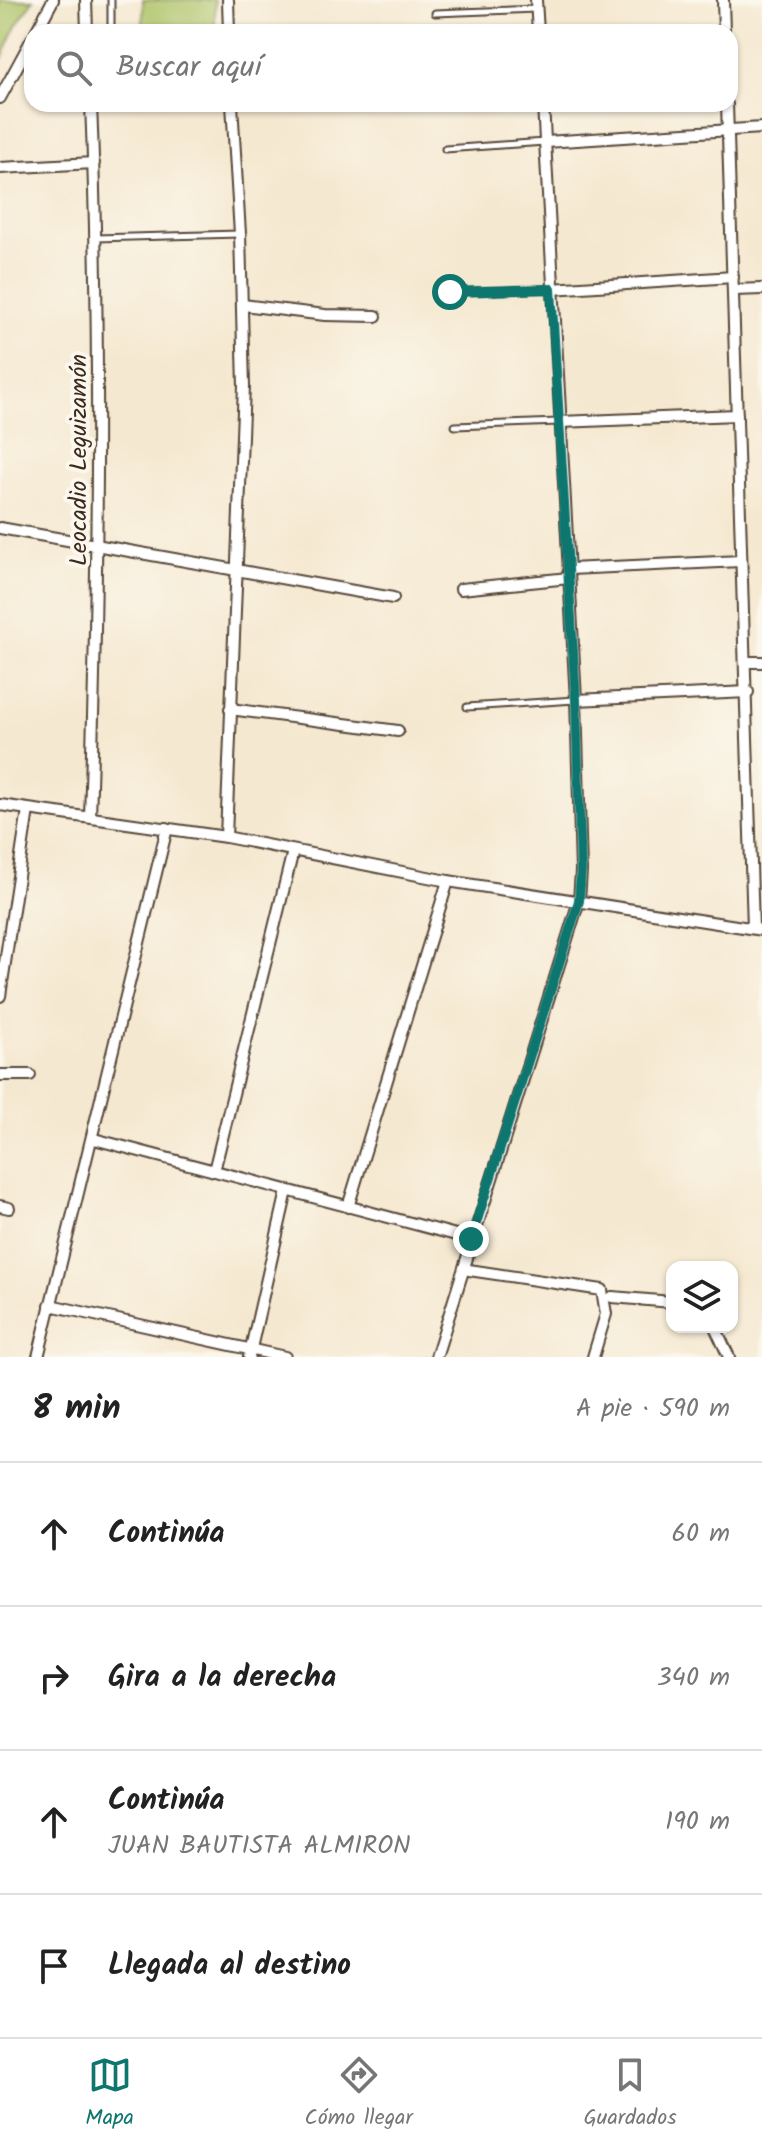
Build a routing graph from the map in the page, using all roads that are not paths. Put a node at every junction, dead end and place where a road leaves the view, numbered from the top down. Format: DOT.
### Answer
graph roads {
  1 [pos="53,0"];
  2 [pos="86,0"];
  3 [pos="111,0"];
  4 [pos="228,0"];
  5 [pos="723,0"];
  6 [pos="536,4"];
  7 [pos="435,13"];
  8 [pos="40,24"];
  9 [pos="87,24"];
  10 [pos="111,24"];
  11 [pos="229,24"];
  12 [pos="537,24"];
  13 [pos="724,24"];
  14 [pos="24,54"];
  15 [pos="0,98"];
  16 [pos="91,112"];
  17 [pos="232,112"];
  18 [pos="544,112"];
  19 [pos="727,112"];
  20 [pos="762,128"];
  21 [pos="728,131"];
  22 [pos="546,142"];
  23 [pos="445,149"];
  24 [pos="94,163"];
  25 [pos="0,168"];
  26 [pos="240,234"];
  27 [pos="96,238"];
  28 [pos="733,277"];
  29 [pos="551,289"];
  30 [pos="762,289"];
  31 [pos="734,290"];
  32 [pos="450,292"];
  33 [pos="243,305"];
  34 [pos="376,316"];
  35 [pos="737,415"];
  36 [pos="560,422"];
  37 [pos="455,426"];
  38 [pos="0,528"];
  39 [pos="99,545"];
  40 [pos="741,561"];
  41 [pos="235,568"];
  42 [pos="569,573"];
  43 [pos="461,589"];
  44 [pos="393,598"];
  45 [pos="747,662"];
  46 [pos="762,662"];
  47 [pos="748,692"];
  48 [pos="576,700"];
  49 [pos="467,707"];
  50 [pos="230,709"];
  51 [pos="398,731"];
  52 [pos="0,805"];
  53 [pos="28,810"];
  54 [pos="90,817"];
  55 [pos="167,828"];
  56 [pos="226,837"];
  57 [pos="293,851"];
  58 [pos="448,881"];
  59 [pos="579,901"];
  60 [pos="758,929"];
  61 [pos="0,996"];
  62 [pos="0,1075"];
  63 [pos="30,1075"];
  64 [pos="94,1139"];
  65 [pos="214,1171"];
  66 [pos="287,1191"];
  67 [pos="348,1207"];
  68 [pos="471,1239"];
  69 [pos="469,1270"];
  70 [pos="612,1297"];
  71 [pos="666,1302"];
  72 [pos="50,1305"];
  73 [pos="718,1333"];
  74 [pos="250,1353"];
  75 [pos="729,1355"];
  76 [pos="38,1357"];
  77 [pos="285,1357"];
  78 [pos="436,1357"];
  79 [pos="593,1357"];
  1 -- 8 [label="street"];
  2 -- 9 [label="street"];
  3 -- 10 [label="lane"];
  4 -- 11 [label="street"];
  5 -- 13 [label="street"];
  6 -- 7 [label="lane"];
  6 -- 12 [label="street"];
  14 -- 15 [label="street"];
  16 -- 24 [label="street, Leocadio Leguizamón"];
  17 -- 26 [label="street"];
  18 -- 22 [label="street"];
  19 -- 21 [label="street"];
  20 -- 21 [label="street"];
  21 -- 22 [label="street"];
  21 -- 28 [label="street"];
  22 -- 23 [label="lane"];
  22 -- 29 [label="street"];
  24 -- 25 [label="street"];
  24 -- 27 [label="street, Leocadio Leguizamón"];
  26 -- 27 [label="lane"];
  26 -- 33 [label="street"];
  27 -- 39 [label="street, Leocadio Leguizamón"];
  28 -- 29 [label="street"];
  28 -- 31 [label="street"];
  29 -- 32 [label="lane"];
  29 -- 36 [label="street"];
  30 -- 31 [label="street"];
  31 -- 35 [label="street"];
  33 -- 34 [label="street"];
  33 -- 41 [label="street"];
  35 -- 36 [label="street"];
  35 -- 40 [label="street"];
  36 -- 37 [label="lane"];
  36 -- 42 [label="street"];
  38 -- 39 [label="street"];
  39 -- 41 [label="street"];
  39 -- 54 [label="street, Leocadio Leguizamón"];
  40 -- 42 [label="street"];
  40 -- 45 [label="street"];
  41 -- 44 [label="street"];
  41 -- 50 [label="street"];
  42 -- 43 [label="street"];
  42 -- 48 [label="street"];
  45 -- 46 [label="street"];
  45 -- 47 [label="street"];
  47 -- 48 [label="street"];
  47 -- 60 [label="street"];
  48 -- 49 [label="lane"];
  48 -- 59 [label="street"];
  50 -- 51 [label="street"];
  50 -- 56 [label="street"];
  52 -- 53 [label="street"];
  53 -- 54 [label="street"];
  53 -- 61 [label="street"];
  54 -- 55 [label="street"];
  55 -- 56 [label="street"];
  55 -- 64 [label="street"];
  56 -- 57 [label="street"];
  57 -- 58 [label="street"];
  57 -- 65 [label="street"];
  58 -- 59 [label="street"];
  58 -- 67 [label="street"];
  59 -- 60 [label="street"];
  59 -- 68 [label="street"];
  62 -- 63 [label="street"];
  64 -- 65 [label="street"];
  64 -- 72 [label="street"];
  65 -- 66 [label="street"];
  66 -- 67 [label="street"];
  66 -- 74 [label="street"];
  67 -- 68 [label="street"];
  68 -- 78 [label="street"];
  69 -- 79 [label="street"];
  70 -- 71 [label="street"];
  72 -- 74 [label="street"];
  72 -- 76 [label="street"];
  73 -- 75 [label="street"];
  74 -- 77 [label="street"];
}
